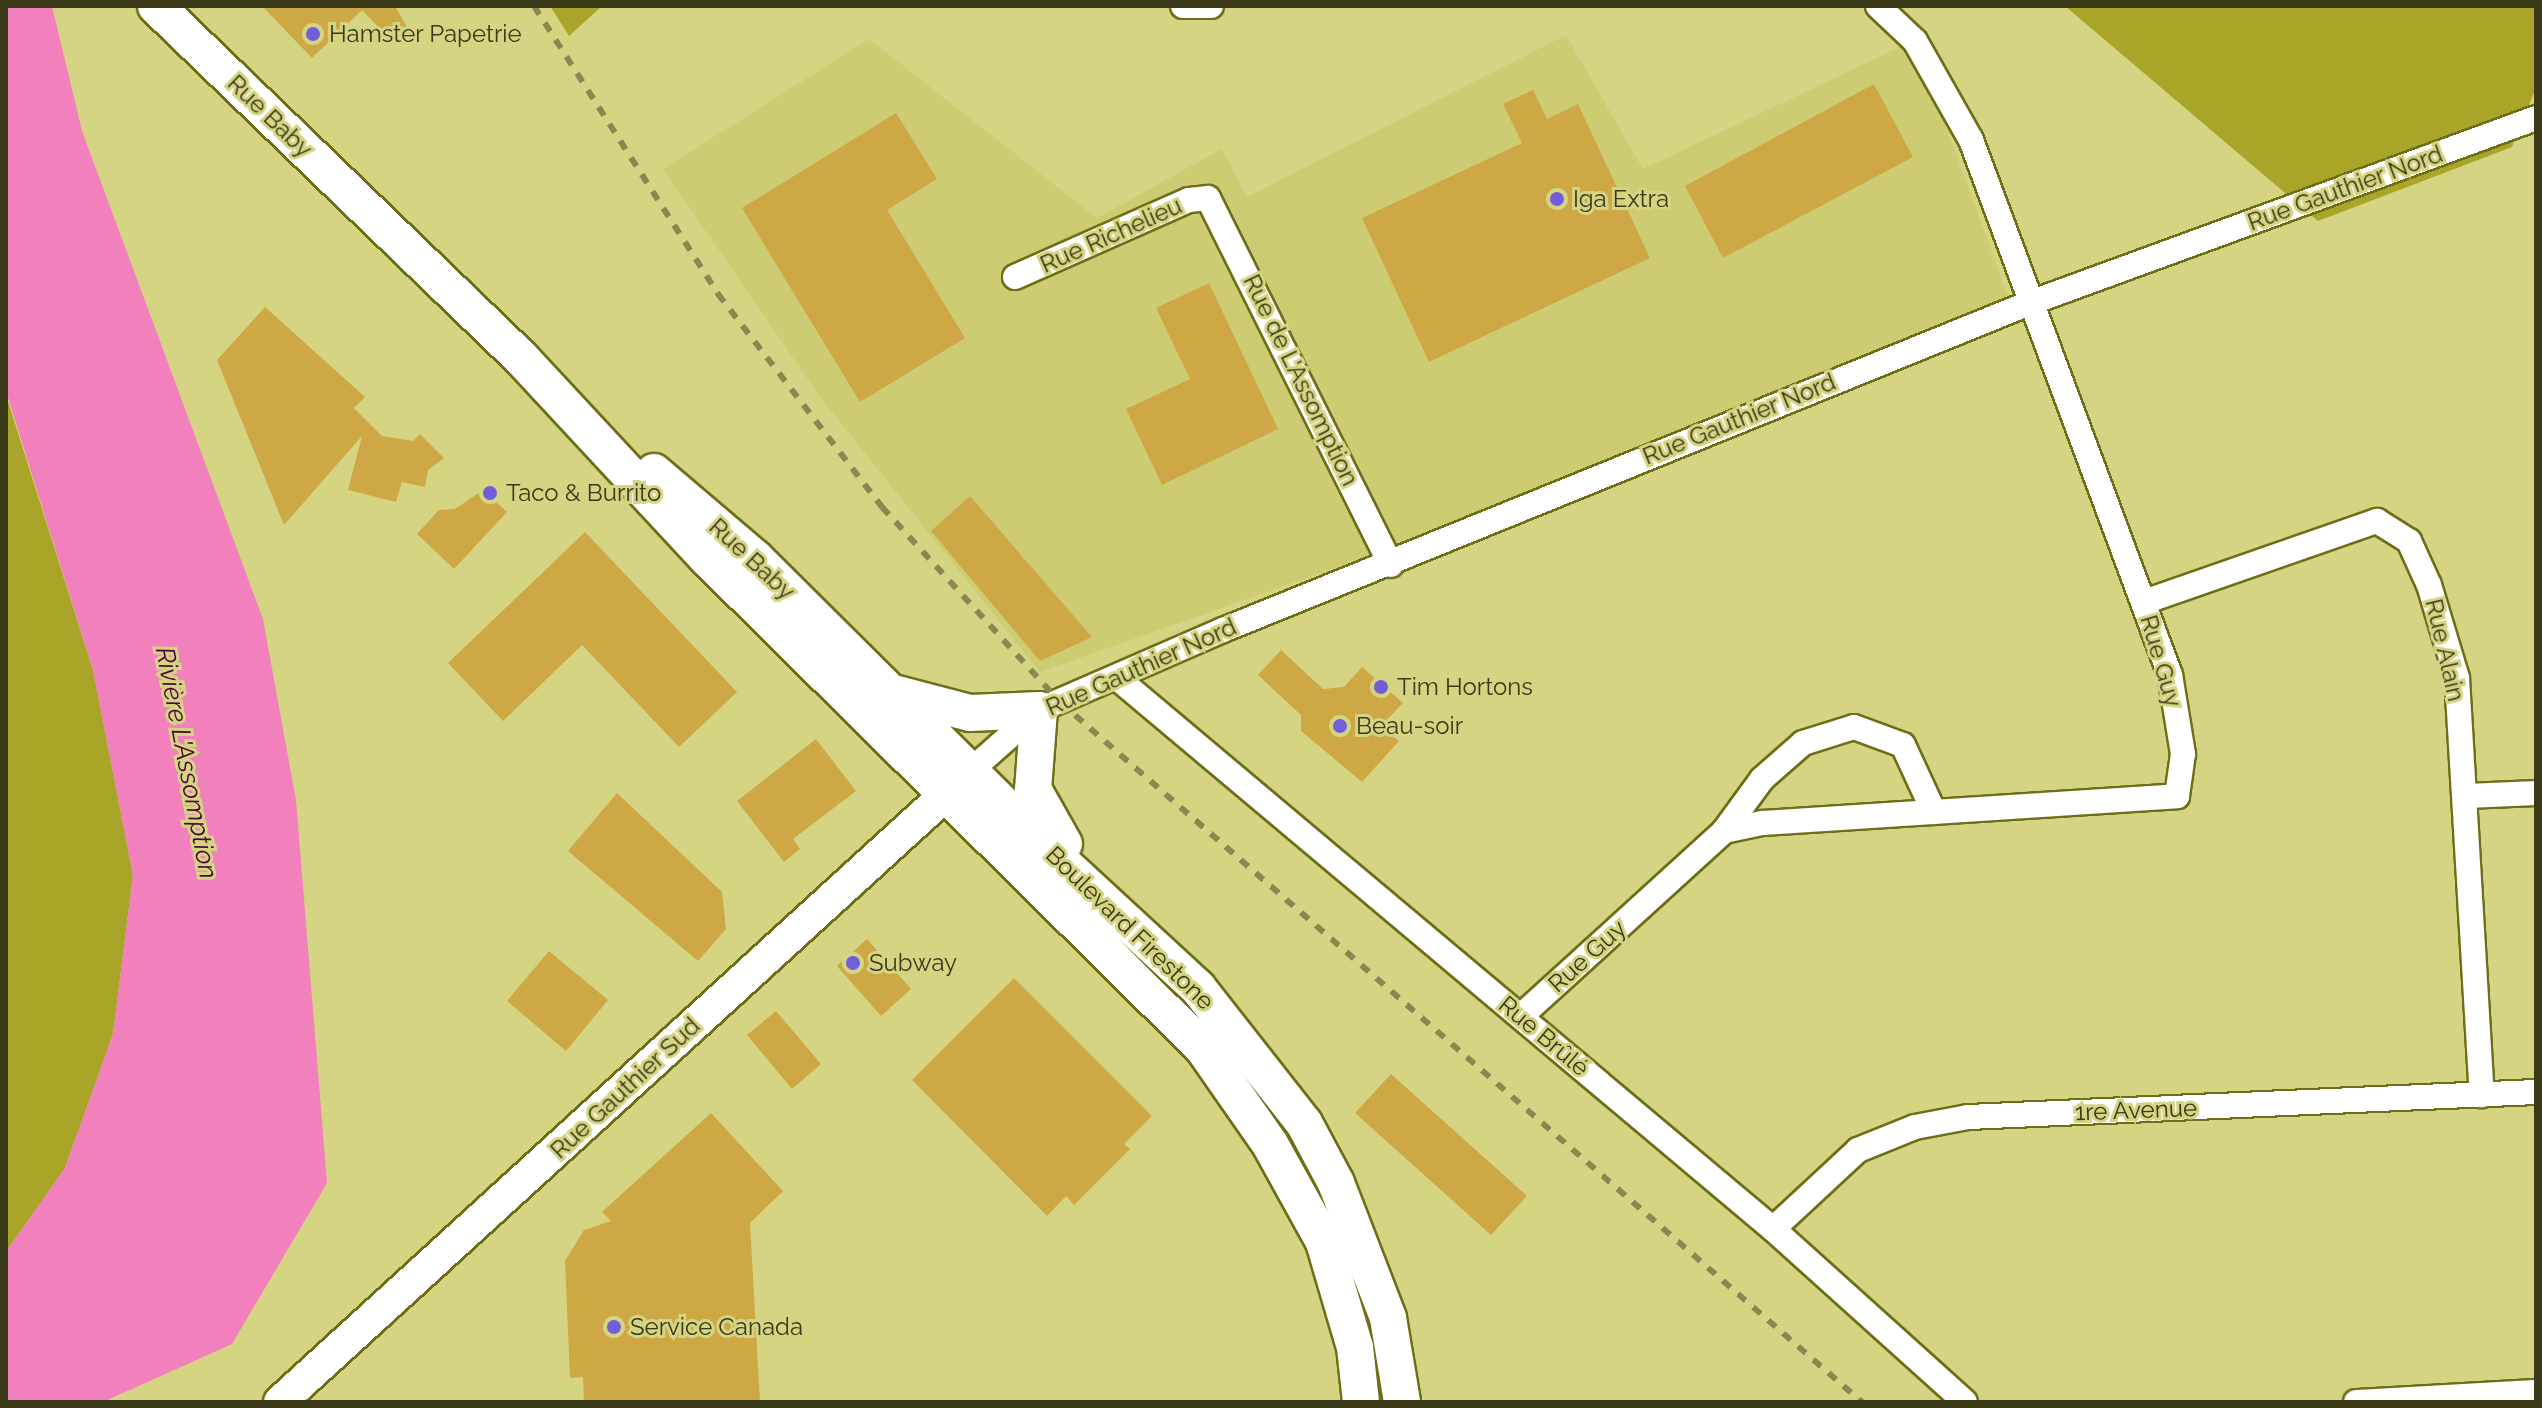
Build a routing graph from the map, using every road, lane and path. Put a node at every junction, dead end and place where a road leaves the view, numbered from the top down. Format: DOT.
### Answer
graph roads {
  1 [pos="156,6"];
  2 [pos="1183,6"];
  3 [pos="1211,6"];
  4 [pos="1878,6"];
  5 [pos="2536,118"];
  6 [pos="1208,198"];
  7 [pos="1015,277"];
  8 [pos="2027,304"];
  9 [pos="522,359"];
  10 [pos="1391,565"];
  11 [pos="2144,602"];
  12 [pos="1116,677"];
  13 [pos="887,689"];
  14 [pos="1039,710"];
  15 [pos="957,784"];
  16 [pos="2536,793"];
  17 [pos="2467,796"];
  18 [pos="1934,812"];
  19 [pos="1724,831"];
  20 [pos="1137,931"];
  21 [pos="1521,1016"];
  22 [pos="2536,1092"];
  23 [pos="2482,1095"];
  24 [pos="1773,1229"];
  25 [pos="2536,1392"];
  26 [pos="280,1402"];
  27 [pos="1361,1402"];
  28 [pos="1402,1402"];
  29 [pos="1965,1402"];
  30 [pos="2356,1402"];
  1 -- 9 [label="main road, Rue Baby"];
  2 -- 3 [label="street"];
  4 -- 8 [label="street, Rue Guy"];
  5 -- 8 [label="street, Rue Gauthier Nord"];
  6 -- 7 [label="street, Rue Richelieu"];
  6 -- 10 [label="street, Rue de L'Assomption"];
  8 -- 10 [label="street, Rue Gauthier Nord"];
  8 -- 11 [label="street, Rue Guy"];
  9 -- 13 [label="main road, Rue Baby"];
  9 -- 15 [label="main road, Rue Baby"];
  10 -- 12 [label="street, Rue Gauthier Nord"];
  11 -- 17 [label="street, Rue Alain"];
  11 -- 18 [label="street, Rue Guy"];
  12 -- 14 [label="street, Rue Gauthier Nord"];
  12 -- 21 [label="street, Rue Brûlé"];
  13 -- 14 [label="main road"];
  13 -- 15 [label="main road, Rue Baby"];
  14 -- 15 [label="street, Rue Gauthier Nord"];
  14 -- 20 [label="main road"];
  15 -- 20 [label="main road, Boulevard Firestone"];
  15 -- 26 [label="street, Rue Gauthier Sud"];
  15 -- 27 [label="main road, Boulevard Firestone"];
  16 -- 17 [label="street"];
  17 -- 23 [label="street, Rue Alain"];
  18 -- 19 [label="street, Rue Guy"];
  18 -- 19 [label="street, Rue Guy"];
  19 -- 21 [label="street, Rue Guy"];
  20 -- 28 [label="main road, Boulevard Firestone"];
  21 -- 24 [label="street, Rue Brûlé"];
  22 -- 23 [label="street, 1re Avenue"];
  23 -- 24 [label="street, 1re Avenue"];
  24 -- 29 [label="street, Rue Brûlé"];
  25 -- 30 [label="street"];
}
